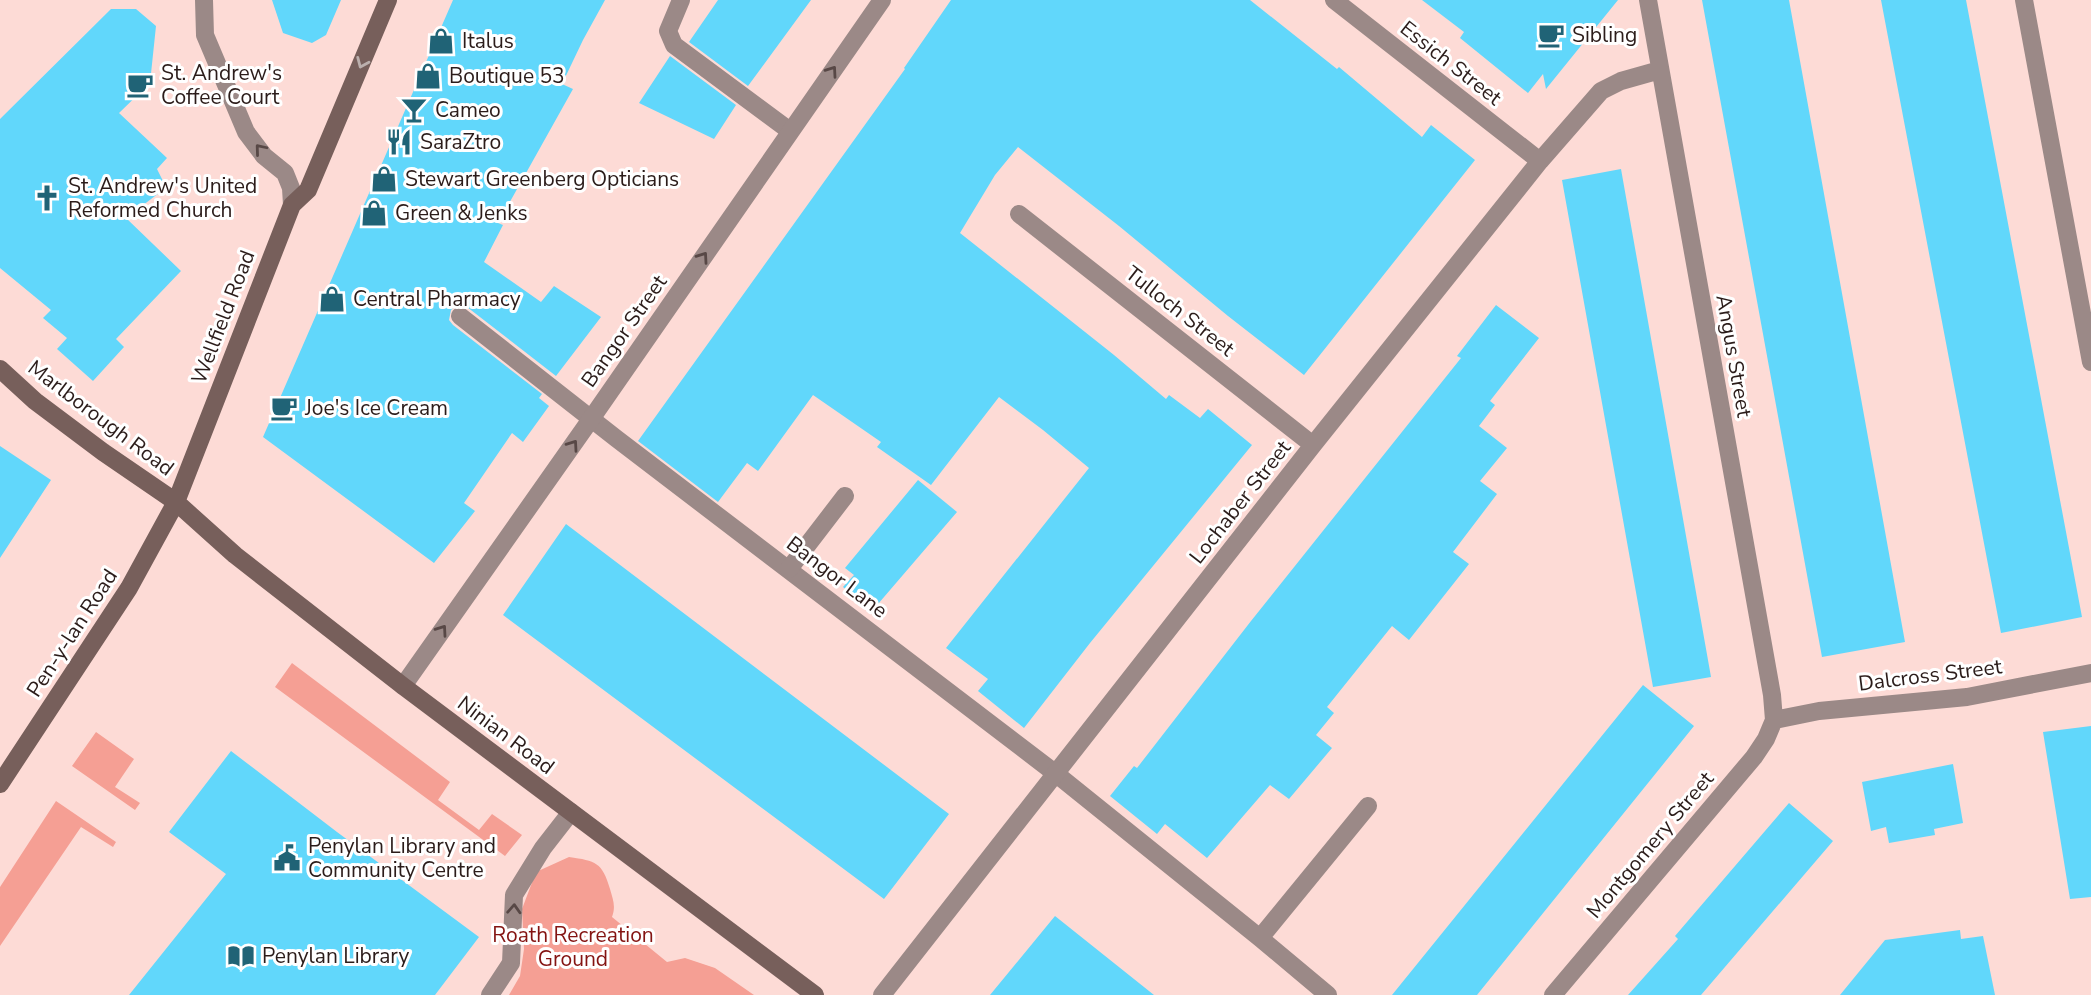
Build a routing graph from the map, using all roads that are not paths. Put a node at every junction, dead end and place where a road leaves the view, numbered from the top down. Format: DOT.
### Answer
graph roads {
  1 [pos="204,0"];
  2 [pos="388,0"];
  3 [pos="681,0"];
  4 [pos="882,0"];
  5 [pos="1334,0"];
  6 [pos="1648,0"];
  7 [pos="2024,0"];
  8 [pos="1660,71"];
  9 [pos="790,131"];
  10 [pos="1540,162"];
  11 [pos="292,205"];
  12 [pos="1019,214"];
  13 [pos="460,316"];
  14 [pos="2091,362"];
  15 [pos="0,369"];
  16 [pos="592,419"];
  17 [pos="1313,444"];
  18 [pos="845,496"];
  19 [pos="176,502"];
  20 [pos="789,569"];
  21 [pos="2091,673"];
  22 [pos="403,686"];
  23 [pos="1774,720"];
  24 [pos="1055,773"];
  25 [pos="0,784"];
  26 [pos="1368,806"];
  27 [pos="570,812"];
  28 [pos="1260,938"];
  29 [pos="490,995"];
  30 [pos="815,995"];
  31 [pos="882,995"];
  32 [pos="1328,995"];
  33 [pos="1553,995"];
  11 -- 1 [label="street, one-way"];
  2 -- 11 [label="street, Wellfield Road, one-way"];
  3 -- 9 [label="street"];
  9 -- 4 [label="street, Bangor Street, one-way"];
  5 -- 10 [label="street, Essich Street"];
  6 -- 8 [label="street, Angus Street"];
  7 -- 14 [label="street"];
  8 -- 10 [label="street, Lochaber Street"];
  8 -- 23 [label="street, Angus Street"];
  16 -- 9 [label="street, Bangor Street, one-way"];
  10 -- 17 [label="street, Lochaber Street"];
  11 -- 19 [label="street, Wellfield Road"];
  12 -- 17 [label="street, Tulloch Street"];
  13 -- 16 [label="street, Bangor Lane"];
  15 -- 19 [label="street, Marlborough Road"];
  16 -- 20 [label="street, Bangor Lane"];
  22 -- 16 [label="street, Bangor Street, one-way"];
  17 -- 24 [label="street, Lochaber Street"];
  18 -- 20 [label="street"];
  19 -- 22 [label="street, Ninian Road"];
  19 -- 25 [label="street, Pen-y-lan Road"];
  20 -- 24 [label="street, Bangor Lane"];
  21 -- 23 [label="street, Dalcross Street"];
  22 -- 27 [label="street, Ninian Road"];
  23 -- 33 [label="street, Montgomery Street"];
  24 -- 28 [label="street, Bangor Lane"];
  24 -- 31 [label="street, Lochaber Street"];
  26 -- 28 [label="street"];
  29 -- 27 [label="street, one-way"];
  27 -- 30 [label="street, Ninian Road"];
  28 -- 32 [label="street, Bangor Lane"];
}
